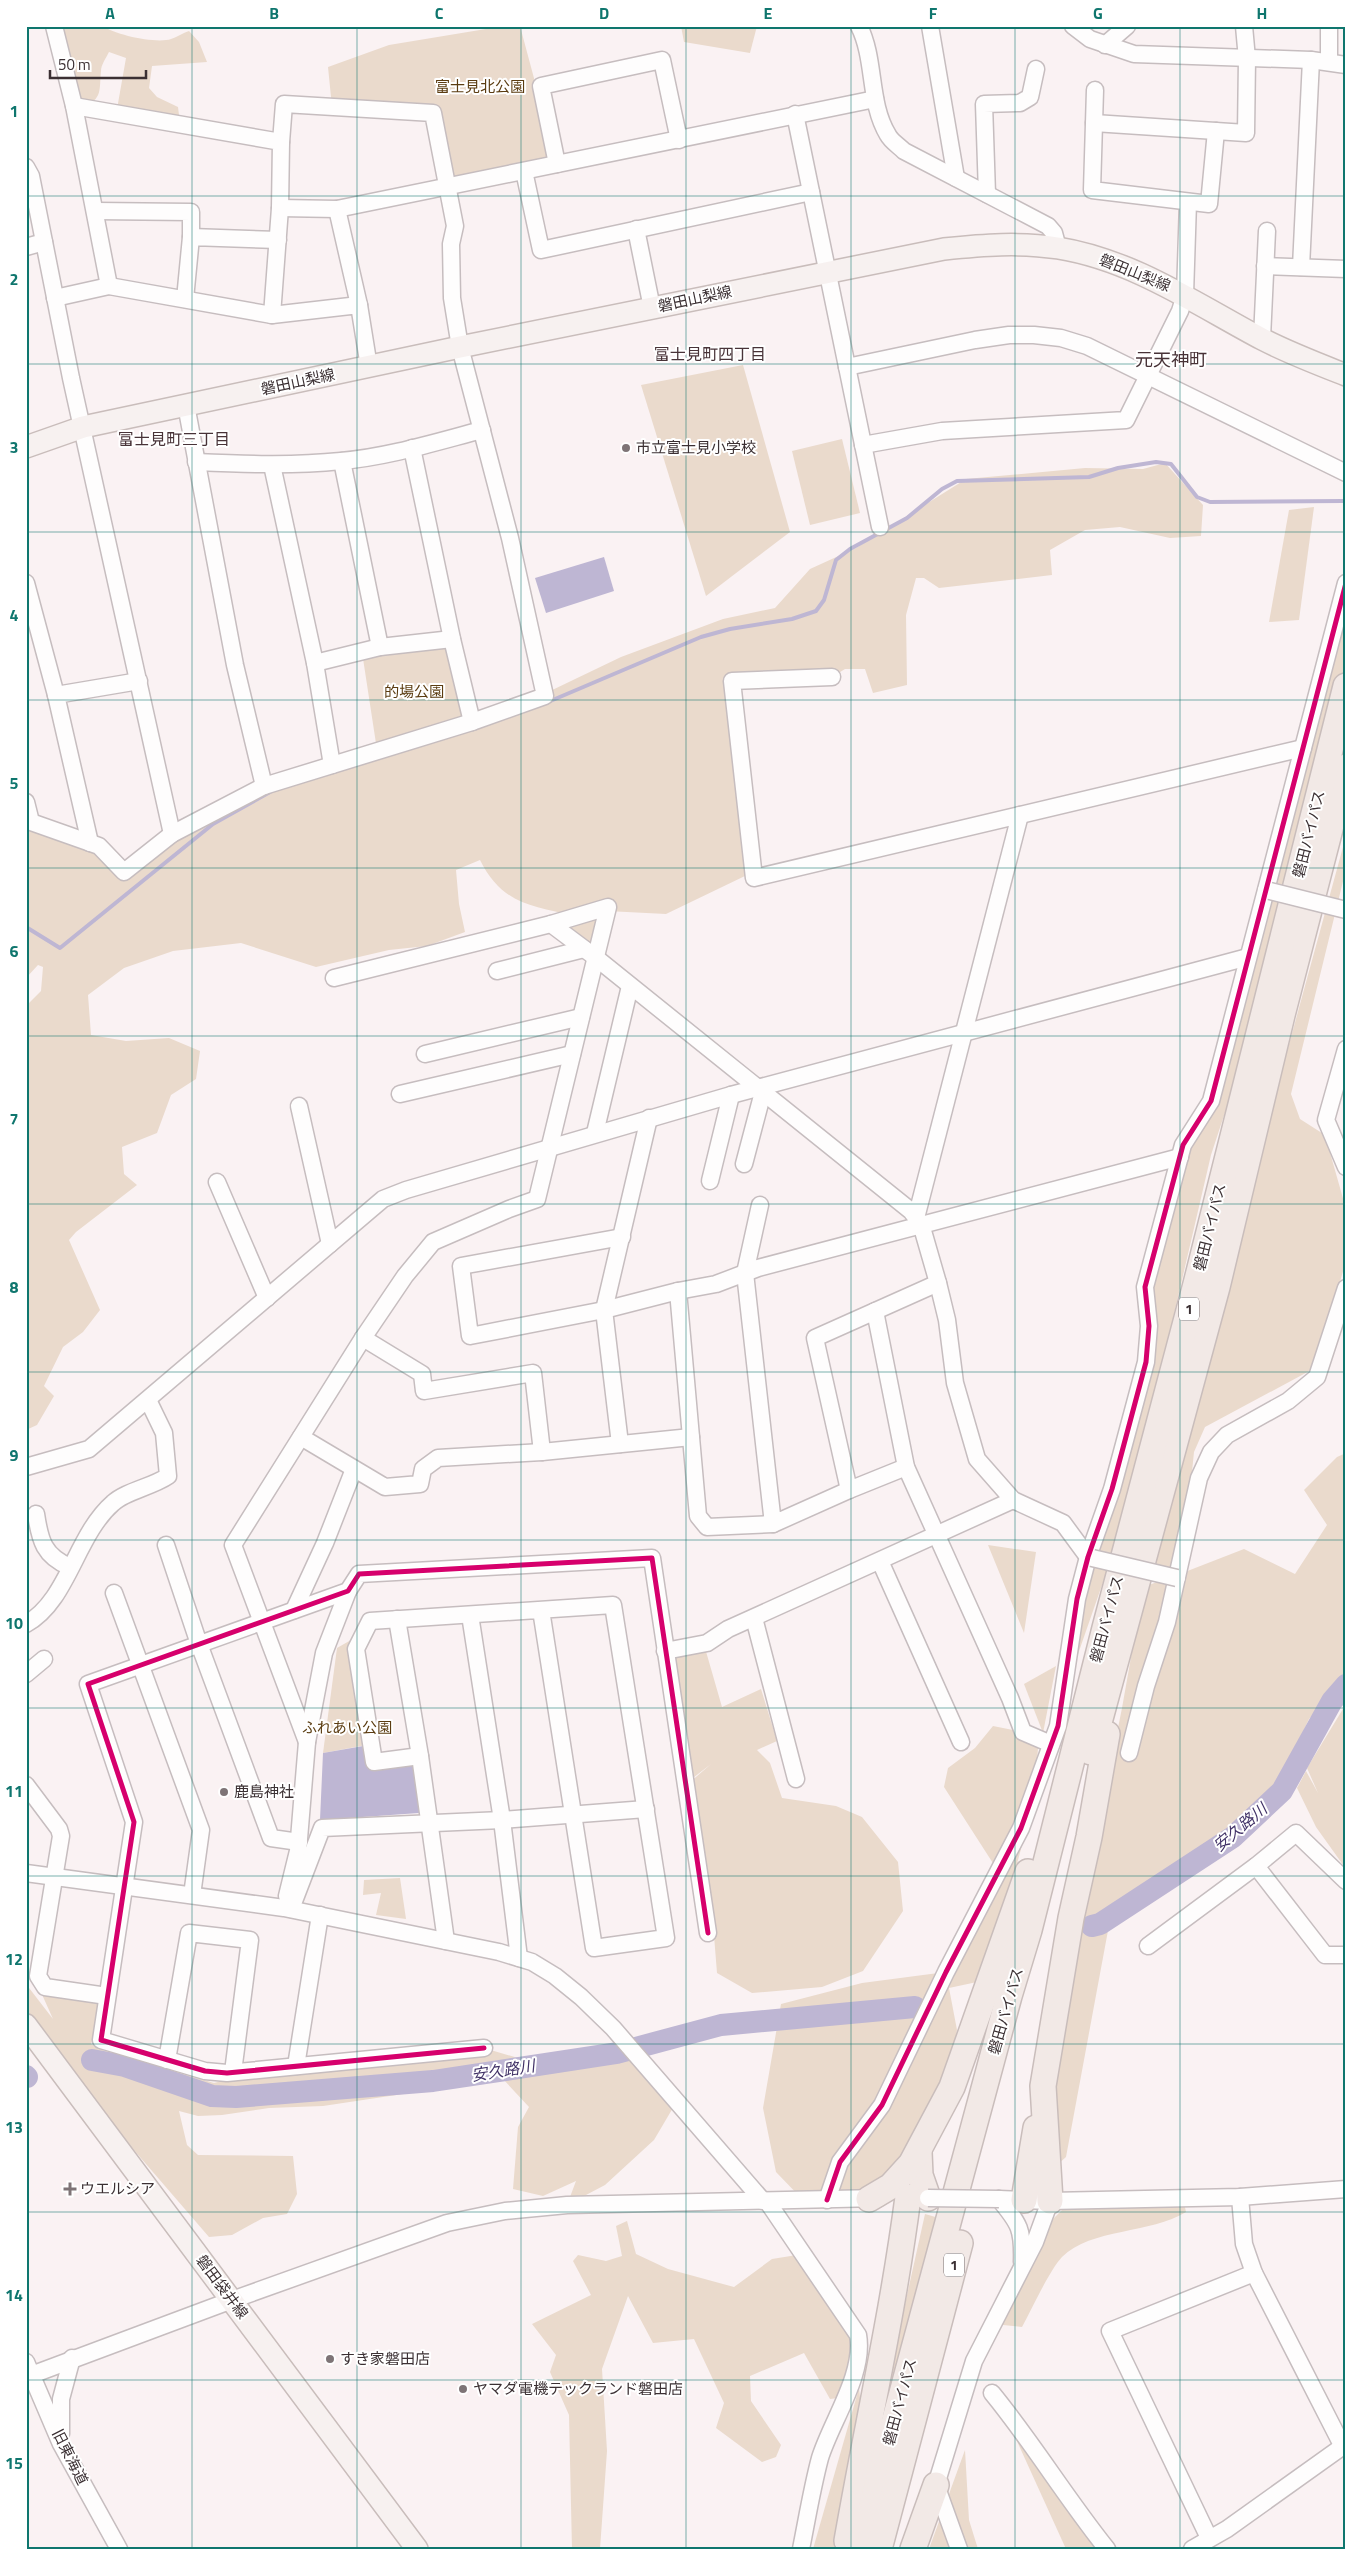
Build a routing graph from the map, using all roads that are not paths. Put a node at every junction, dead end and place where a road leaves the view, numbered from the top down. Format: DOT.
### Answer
graph roads {
  1 [pos="54,26"];
  2 [pos="859,26"];
  3 [pos="930,26"];
  4 [pos="1073,26"];
  5 [pos="1127,26"];
  6 [pos="1244,26"];
  7 [pos="1329,26"];
  8 [pos="1105,44"];
  9 [pos="1247,58"];
  10 [pos="1311,60"];
  11 [pos="1329,62"];
  12 [pos="1346,65"];
  13 [pos="1036,70"];
  14 [pos="1095,90"];
  15 [pos="876,100"];
  16 [pos="74,106"];
  17 [pos="794,114"];
  18 [pos="1094,123"];
  19 [pos="1216,130"];
  20 [pos="679,140"];
  21 [pos="281,142"];
  22 [pos="557,164"];
  23 [pos="26,167"];
  24 [pos="524,171"];
  25 [pos="956,178"];
  26 [pos="447,186"];
  27 [pos="811,192"];
  28 [pos="988,194"];
  29 [pos="1188,202"];
  30 [pos="280,208"];
  31 [pos="337,209"];
  32 [pos="95,211"];
  33 [pos="636,229"];
  34 [pos="1267,231"];
  35 [pos="191,237"];
  36 [pos="278,240"];
  37 [pos="44,242"];
  38 [pos="26,247"];
  39 [pos="1058,248"];
  40 [pos="1265,266"];
  41 [pos="1302,267"];
  42 [pos="1346,269"];
  43 [pos="828,272"];
  44 [pos="109,286"];
  45 [pos="1185,295"];
  46 [pos="55,298"];
  47 [pos="185,299"];
  48 [pos="359,305"];
  49 [pos="652,308"];
  50 [pos="272,316"];
  51 [pos="1262,338"];
  52 [pos="460,347"];
  53 [pos="369,367"];
  54 [pos="847,367"];
  55 [pos="1149,375"];
  56 [pos="1346,376"];
  57 [pos="186,405"];
  58 [pos="83,427"];
  59 [pos="482,430"];
  60 [pos="863,445"];
  61 [pos="26,448"];
  62 [pos="412,448"];
  63 [pos="342,461"];
  64 [pos="196,462"];
  65 [pos="272,464"];
  66 [pos="1346,473"];
  67 [pos="880,527"];
  68 [pos="26,583"];
  69 [pos="1346,583"];
  70 [pos="452,639"];
  71 [pos="380,647"];
  72 [pos="315,663"];
  73 [pos="832,677"];
  74 [pos="139,681"];
  75 [pos="1346,686"];
  76 [pos="56,695"];
  77 [pos="472,722"];
  78 [pos="1303,748"];
  79 [pos="332,765"];
  80 [pos="1346,767"];
  81 [pos="264,786"];
  82 [pos="26,802"];
  83 [pos="1020,815"];
  84 [pos="172,834"];
  85 [pos="90,843"];
  86 [pos="1266,890"];
  87 [pos="1346,910"];
  88 [pos="551,924"];
  89 [pos="590,953"];
  90 [pos="1248,957"];
  91 [pos="497,972"];
  92 [pos="334,978"];
  93 [pos="630,986"];
  94 [pos="581,1017"];
  95 [pos="964,1032"];
  96 [pos="1346,1049"];
  97 [pos="426,1054"];
  98 [pos="572,1054"];
  99 [pos="760,1090"];
  100 [pos="400,1094"];
  101 [pos="731,1094"];
  102 [pos="299,1106"];
  103 [pos="649,1118"];
  104 [pos="595,1133"];
  105 [pos="550,1146"];
  106 [pos="1180,1157"];
  107 [pos="744,1164"];
  108 [pos="1346,1168"];
  109 [pos="710,1181"];
  110 [pos="217,1182"];
  111 [pos="760,1205"];
  112 [pos="918,1221"];
  113 [pos="622,1237"];
  114 [pos="330,1244"];
  115 [pos="745,1273"];
  116 [pos="938,1282"];
  117 [pos="1346,1288"];
  118 [pos="678,1291"];
  119 [pos="267,1298"];
  120 [pos="604,1310"];
  121 [pos="875,1311"];
  122 [pos="363,1338"];
  123 [pos="148,1400"];
  124 [pos="301,1437"];
  125 [pos="691,1437"];
  126 [pos="620,1444"];
  127 [pos="542,1452"];
  128 [pos="26,1467"];
  129 [pos="906,1467"];
  130 [pos="354,1469"];
  131 [pos="849,1490"];
  132 [pos="1013,1500"];
  133 [pos="36,1514"];
  134 [pos="773,1524"];
  135 [pos="938,1535"];
  136 [pos="166,1545"];
  137 [pos="1088,1557"];
  138 [pos="880,1561"];
  139 [pos="70,1567"];
  140 [pos="1177,1578"];
  141 [pos="348,1591"];
  142 [pos="114,1593"];
  143 [pos="294,1610"];
  144 [pos="541,1610"];
  145 [pos="470,1615"];
  146 [pos="754,1618"];
  147 [pos="397,1619"];
  148 [pos="263,1622"];
  149 [pos="26,1624"];
  150 [pos="1114,1630"];
  151 [pos="199,1644"];
  152 [pos="665,1651"];
  153 [pos="44,1659"];
  154 [pos="142,1665"];
  155 [pos="26,1674"];
  156 [pos="307,1742"];
  157 [pos="961,1742"];
  158 [pos="1051,1744"];
  159 [pos="1129,1753"];
  160 [pos="420,1756"];
  161 [pos="796,1779"];
  162 [pos="26,1785"];
  163 [pos="646,1809"];
  164 [pos="573,1815"];
  165 [pos="502,1820"];
  166 [pos="429,1823"];
  167 [pos="298,1842"];
  168 [pos="1256,1866"];
  169 [pos="26,1873"];
  170 [pos="55,1876"];
  171 [pos="1346,1882"];
  172 [pos="124,1886"];
  173 [pos="192,1895"];
  174 [pos="288,1909"];
  175 [pos="320,1915"];
  176 [pos="1037,1931"];
  177 [pos="708,1933"];
  178 [pos="446,1941"];
  179 [pos="1148,1946"];
  180 [pos="1346,1955"];
  181 [pos="519,1958"];
  182 [pos="108,1996"];
  183 [pos="26,2025"];
  184 [pos="484,2048"];
  185 [pos="167,2060"];
  186 [pos="296,2066"];
  187 [pos="233,2072"];
  188 [pos="1043,2086"];
  189 [pos="919,2152"];
  190 [pos="1346,2189"];
  191 [pos="1240,2197"];
  192 [pos="918,2198"];
  193 [pos="869,2199"];
  194 [pos="1000,2199"];
  195 [pos="827,2200"];
  196 [pos="1024,2200"];
  197 [pos="765,2201"];
  198 [pos="1050,2201"];
  199 [pos="1022,2268"];
  200 [pos="1254,2273"];
  201 [pos="232,2300"];
  202 [pos="72,2358"];
  203 [pos="28,2371"];
  204 [pos="992,2392"];
  205 [pos="62,2444"];
  206 [pos="1344,2446"];
  207 [pos="936,2485"];
  208 [pos="1209,2538"];
  209 [pos="119,2549"];
  210 [pos="417,2549"];
  211 [pos="801,2549"];
  212 [pos="846,2549"];
  213 [pos="860,2549"];
  214 [pos="879,2549"];
  215 [pos="913,2549"];
  216 [pos="959,2549"];
  217 [pos="1107,2549"];
  218 [pos="1192,2549"];
  1 -- 16 [label="street"];
  2 -- 15 [label="street"];
  3 -- 25 [label="street"];
  4 -- 8 [label="street"];
  5 -- 8 [label="street"];
  6 -- 9 [label="street"];
  7 -- 11 [label="street"];
  8 -- 9 [label="street"];
  9 -- 10 [label="street"];
  9 -- 19 [label="street"];
  10 -- 11 [label="street"];
  10 -- 41 [label="street"];
  11 -- 12 [label="street"];
  13 -- 28 [label="street"];
  14 -- 18 [label="street"];
  15 -- 17 [label="street"];
  15 -- 25 [label="street"];
  16 -- 21 [label="street"];
  16 -- 32 [label="street"];
  17 -- 20 [label="street"];
  17 -- 27 [label="street"];
  18 -- 19 [label="street"];
  18 -- 29 [label="street"];
  19 -- 29 [label="street"];
  20 -- 22 [label="street"];
  20 -- 22 [label="street"];
  21 -- 26 [label="street"];
  21 -- 30 [label="street"];
  22 -- 24 [label="street"];
  23 -- 37 [label="street"];
  24 -- 26 [label="street"];
  24 -- 33 [label="street"];
  25 -- 28 [label="street"];
  26 -- 31 [label="street"];
  26 -- 52 [label="street"];
  27 -- 33 [label="street"];
  27 -- 43 [label="street"];
  28 -- 39 [label="street"];
  29 -- 45 [label="street"];
  30 -- 31 [label="street"];
  30 -- 36 [label="street"];
  31 -- 48 [label="street"];
  32 -- 35 [label="street"];
  32 -- 44 [label="street"];
  33 -- 49 [label="street"];
  34 -- 40 [label="street"];
  35 -- 36 [label="street"];
  35 -- 47 [label="street"];
  36 -- 50 [label="street"];
  37 -- 38 [label="street"];
  37 -- 46 [label="street"];
  39 -- 43 [label="main road, 磐田山梨線"];
  39 -- 45 [label="main road, 磐田山梨線"];
  40 -- 41 [label="street"];
  40 -- 51 [label="street"];
  41 -- 42 [label="street"];
  43 -- 49 [label="main road, 磐田山梨線"];
  43 -- 54 [label="street"];
  44 -- 46 [label="street"];
  44 -- 47 [label="street"];
  45 -- 51 [label="main road, 磐田山梨線"];
  45 -- 55 [label="street"];
  46 -- 58 [label="street"];
  47 -- 50 [label="street"];
  48 -- 50 [label="street"];
  48 -- 53 [label="street"];
  49 -- 52 [label="main road, 磐田山梨線"];
  51 -- 56 [label="main road, 磐田山梨線"];
  52 -- 53 [label="main road, 磐田山梨線"];
  52 -- 59 [label="street"];
  53 -- 57 [label="main road, 磐田山梨線"];
  54 -- 55 [label="street"];
  54 -- 60 [label="street"];
  55 -- 60 [label="street"];
  55 -- 66 [label="street"];
  57 -- 58 [label="main road, 磐田山梨線"];
  57 -- 64 [label="street"];
  58 -- 61 [label="main road, 磐田山梨線"];
  58 -- 74 [label="street"];
  59 -- 62 [label="street"];
  59 -- 77 [label="street"];
  60 -- 67 [label="street"];
  62 -- 63 [label="street"];
  62 -- 70 [label="street"];
  63 -- 65 [label="street"];
  63 -- 71 [label="street"];
  64 -- 65 [label="street"];
  64 -- 81 [label="street"];
  65 -- 72 [label="street"];
  68 -- 76 [label="street"];
  69 -- 78 [label="street"];
  70 -- 71 [label="street"];
  70 -- 77 [label="street"];
  71 -- 72 [label="street"];
  72 -- 79 [label="street"];
  73 -- 83 [label="street"];
  74 -- 76 [label="street"];
  74 -- 84 [label="street"];
  75 -- 150 [label="highway, 磐田バイパス / 1"];
  76 -- 85 [label="street"];
  77 -- 79 [label="street"];
  78 -- 83 [label="street"];
  78 -- 86 [label="street"];
  79 -- 81 [label="street"];
  80 -- 150 [label="highway, 磐田バイパス / 1"];
  81 -- 84 [label="street"];
  82 -- 85 [label="street"];
  83 -- 95 [label="street"];
  84 -- 85 [label="street"];
  86 -- 87 [label="street, bridge"];
  86 -- 90 [label="street"];
  88 -- 89 [label="street"];
  88 -- 89 [label="street"];
  88 -- 92 [label="street"];
  89 -- 91 [label="street"];
  89 -- 93 [label="street"];
  89 -- 94 [label="street"];
  90 -- 95 [label="street"];
  90 -- 106 [label="street"];
  93 -- 99 [label="street"];
  93 -- 104 [label="street"];
  94 -- 97 [label="street"];
  94 -- 98 [label="street"];
  95 -- 99 [label="street"];
  95 -- 112 [label="street"];
  96 -- 108 [label="street"];
  98 -- 100 [label="street"];
  98 -- 105 [label="street"];
  99 -- 101 [label="street"];
  99 -- 107 [label="street"];
  99 -- 112 [label="street"];
  101 -- 103 [label="street"];
  101 -- 109 [label="street"];
  102 -- 114 [label="street"];
  103 -- 104 [label="street"];
  103 -- 113 [label="street"];
  104 -- 105 [label="street"];
  105 -- 114 [label="street"];
  105 -- 122 [label="street"];
  106 -- 112 [label="street"];
  106 -- 137 [label="street"];
  110 -- 119 [label="street"];
  111 -- 115 [label="street"];
  112 -- 115 [label="street"];
  112 -- 116 [label="street"];
  113 -- 120 [label="street"];
  113 -- 120 [label="street"];
  114 -- 119 [label="street"];
  115 -- 118 [label="street"];
  115 -- 134 [label="street"];
  116 -- 121 [label="street"];
  116 -- 132 [label="street"];
  117 -- 140 [label="street"];
  118 -- 120 [label="street"];
  118 -- 125 [label="street"];
  119 -- 123 [label="street"];
  120 -- 126 [label="street"];
  121 -- 129 [label="street"];
  121 -- 131 [label="street"];
  122 -- 124 [label="street"];
  122 -- 127 [label="street"];
  123 -- 128 [label="street"];
  123 -- 139 [label="street"];
  124 -- 130 [label="street"];
  124 -- 148 [label="street"];
  125 -- 126 [label="street"];
  125 -- 134 [label="street"];
  126 -- 127 [label="street"];
  127 -- 130 [label="street"];
  129 -- 131 [label="street"];
  129 -- 135 [label="street"];
  130 -- 143 [label="street"];
  131 -- 134 [label="street"];
  132 -- 135 [label="street"];
  132 -- 137 [label="street"];
  133 -- 139 [label="street"];
  135 -- 138 [label="street"];
  135 -- 158 [label="street"];
  136 -- 151 [label="street"];
  137 -- 140 [label="street, bridge"];
  137 -- 158 [label="street"];
  138 -- 146 [label="street"];
  138 -- 157 [label="street"];
  139 -- 149 [label="street"];
  140 -- 159 [label="street"];
  141 -- 143 [label="street"];
  141 -- 152 [label="street"];
  141 -- 156 [label="street"];
  142 -- 154 [label="street"];
  143 -- 148 [label="street"];
  144 -- 145 [label="street"];
  144 -- 163 [label="street"];
  144 -- 164 [label="street"];
  145 -- 147 [label="street"];
  145 -- 165 [label="street"];
  146 -- 152 [label="street"];
  146 -- 161 [label="street"];
  147 -- 160 [label="street"];
  147 -- 160 [label="street"];
  148 -- 151 [label="street"];
  148 -- 156 [label="street"];
  150 -- 176 [label="highway, 磐田バイパス / 1"];
  150 -- 188 [label="highway, 1"];
  150 -- 189 [label="highway"];
  151 -- 154 [label="street"];
  151 -- 167 [label="street"];
  152 -- 177 [label="street"];
  153 -- 155 [label="street"];
  154 -- 172 [label="street"];
  154 -- 173 [label="street"];
  156 -- 167 [label="street"];
  158 -- 195 [label="street"];
  160 -- 166 [label="street"];
  162 -- 170 [label="street"];
  163 -- 164 [label="street"];
  163 -- 164 [label="street"];
  164 -- 165 [label="street"];
  165 -- 166 [label="street"];
  165 -- 181 [label="street"];
  166 -- 174 [label="street"];
  166 -- 178 [label="street"];
  167 -- 174 [label="street"];
  168 -- 171 [label="street"];
  168 -- 179 [label="street"];
  168 -- 180 [label="street"];
  169 -- 170 [label="street"];
  170 -- 172 [label="street"];
  170 -- 182 [label="street"];
  172 -- 173 [label="street"];
  172 -- 182 [label="street"];
  173 -- 174 [label="street"];
  174 -- 175 [label="street"];
  175 -- 178 [label="street"];
  175 -- 186 [label="street"];
  176 -- 213 [label="highway, 磐田バイパス / 1"];
  176 -- 214 [label="highway, 磐田バイパス / 1"];
  178 -- 181 [label="street"];
  181 -- 197 [label="street"];
  182 -- 185 [label="street"];
  183 -- 201 [label="main road, 磐田袋井線"];
  184 -- 186 [label="street"];
  185 -- 187 [label="street"];
  185 -- 187 [label="street"];
  186 -- 187 [label="street"];
  188 -- 196 [label="highway"];
  188 -- 198 [label="highway, 1"];
  189 -- 192 [label="highway"];
  189 -- 193 [label="highway"];
  190 -- 191 [label="street"];
  191 -- 198 [label="street"];
  191 -- 200 [label="street"];
  192 -- 193 [label="street"];
  192 -- 194 [label="street, bridge"];
  192 -- 212 [label="highway"];
  193 -- 195 [label="street"];
  194 -- 196 [label="street"];
  194 -- 199 [label="street"];
  195 -- 197 [label="street"];
  196 -- 198 [label="street"];
  197 -- 201 [label="street"];
  197 -- 211 [label="street"];
  198 -- 199 [label="street"];
  199 -- 207 [label="street"];
  200 -- 206 [label="street"];
  200 -- 208 [label="street"];
  201 -- 202 [label="street"];
  201 -- 210 [label="main road, 磐田袋井線"];
  202 -- 203 [label="street"];
  202 -- 205 [label="street"];
  203 -- 205 [label="street, 旧東海道"];
  204 -- 217 [label="street"];
  205 -- 209 [label="street, 旧東海道"];
  206 -- 208 [label="street"];
  207 -- 215 [label="highway"];
  207 -- 216 [label="street"];
  208 -- 218 [label="street"];
}
